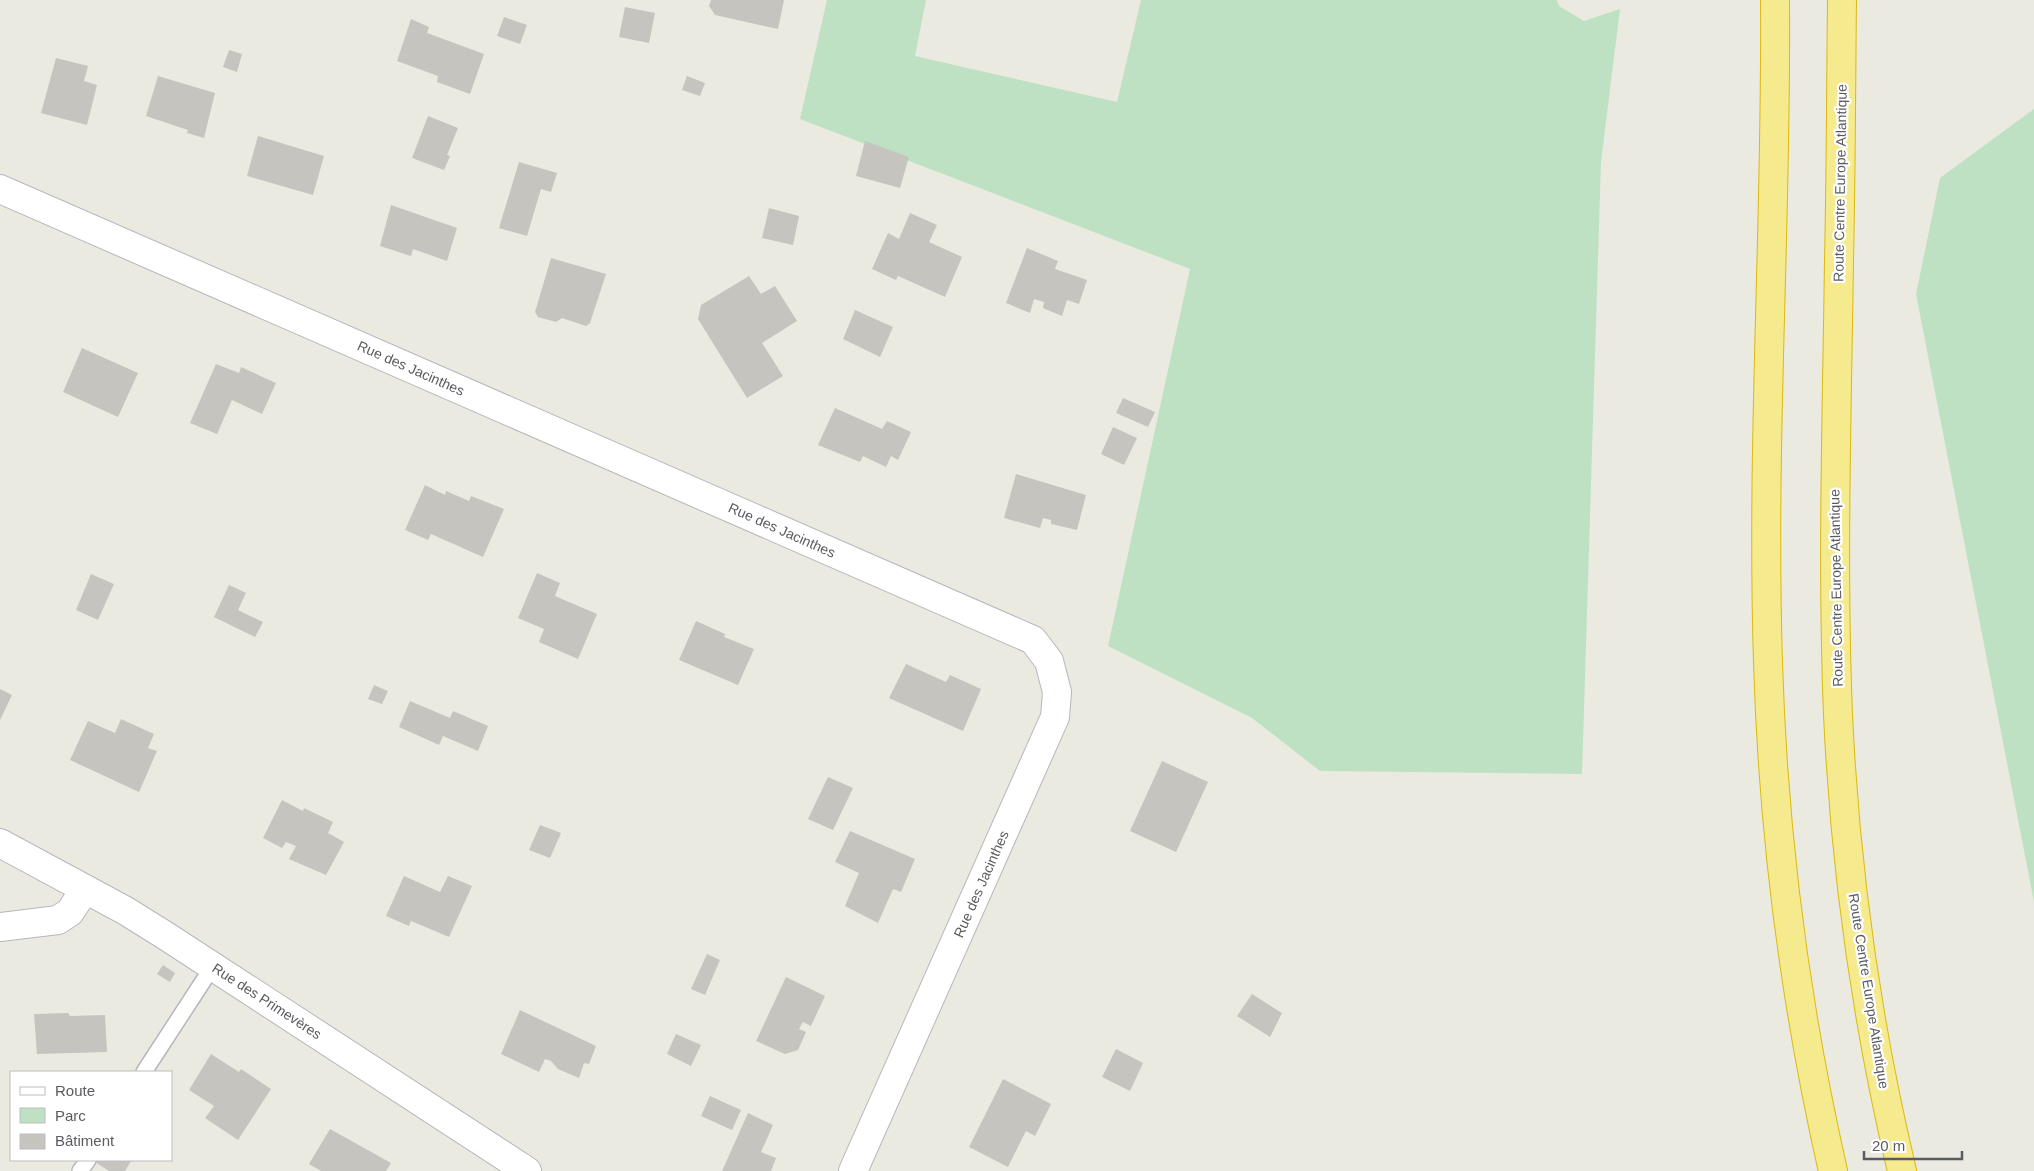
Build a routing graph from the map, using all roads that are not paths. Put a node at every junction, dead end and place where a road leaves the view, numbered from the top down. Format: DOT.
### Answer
graph roads {
  1 [pos="1775,0"];
  2 [pos="1842,0"];
  3 [pos="0,188"];
  4 [pos="0,843"];
  5 [pos="85,889"];
  6 [pos="0,927"];
  7 [pos="213,966"];
  8 [pos="145,1071"];
  9 [pos="527,1171"];
  10 [pos="853,1171"];
  11 [pos="1833,1171"];
  12 [pos="1902,1171"];
  1 -- 11 [label="highway"];
  2 -- 12 [label="highway, Route Centre Europe Atlantique"];
  3 -- 10 [label="street, Rue des Jacinthes"];
  4 -- 5 [label="street, Rue des Primevères"];
  5 -- 6 [label="street"];
  5 -- 7 [label="street, Rue des Primevères"];
  7 -- 8 [label="lane"];
  7 -- 9 [label="street, Rue des Primevères"];
}
